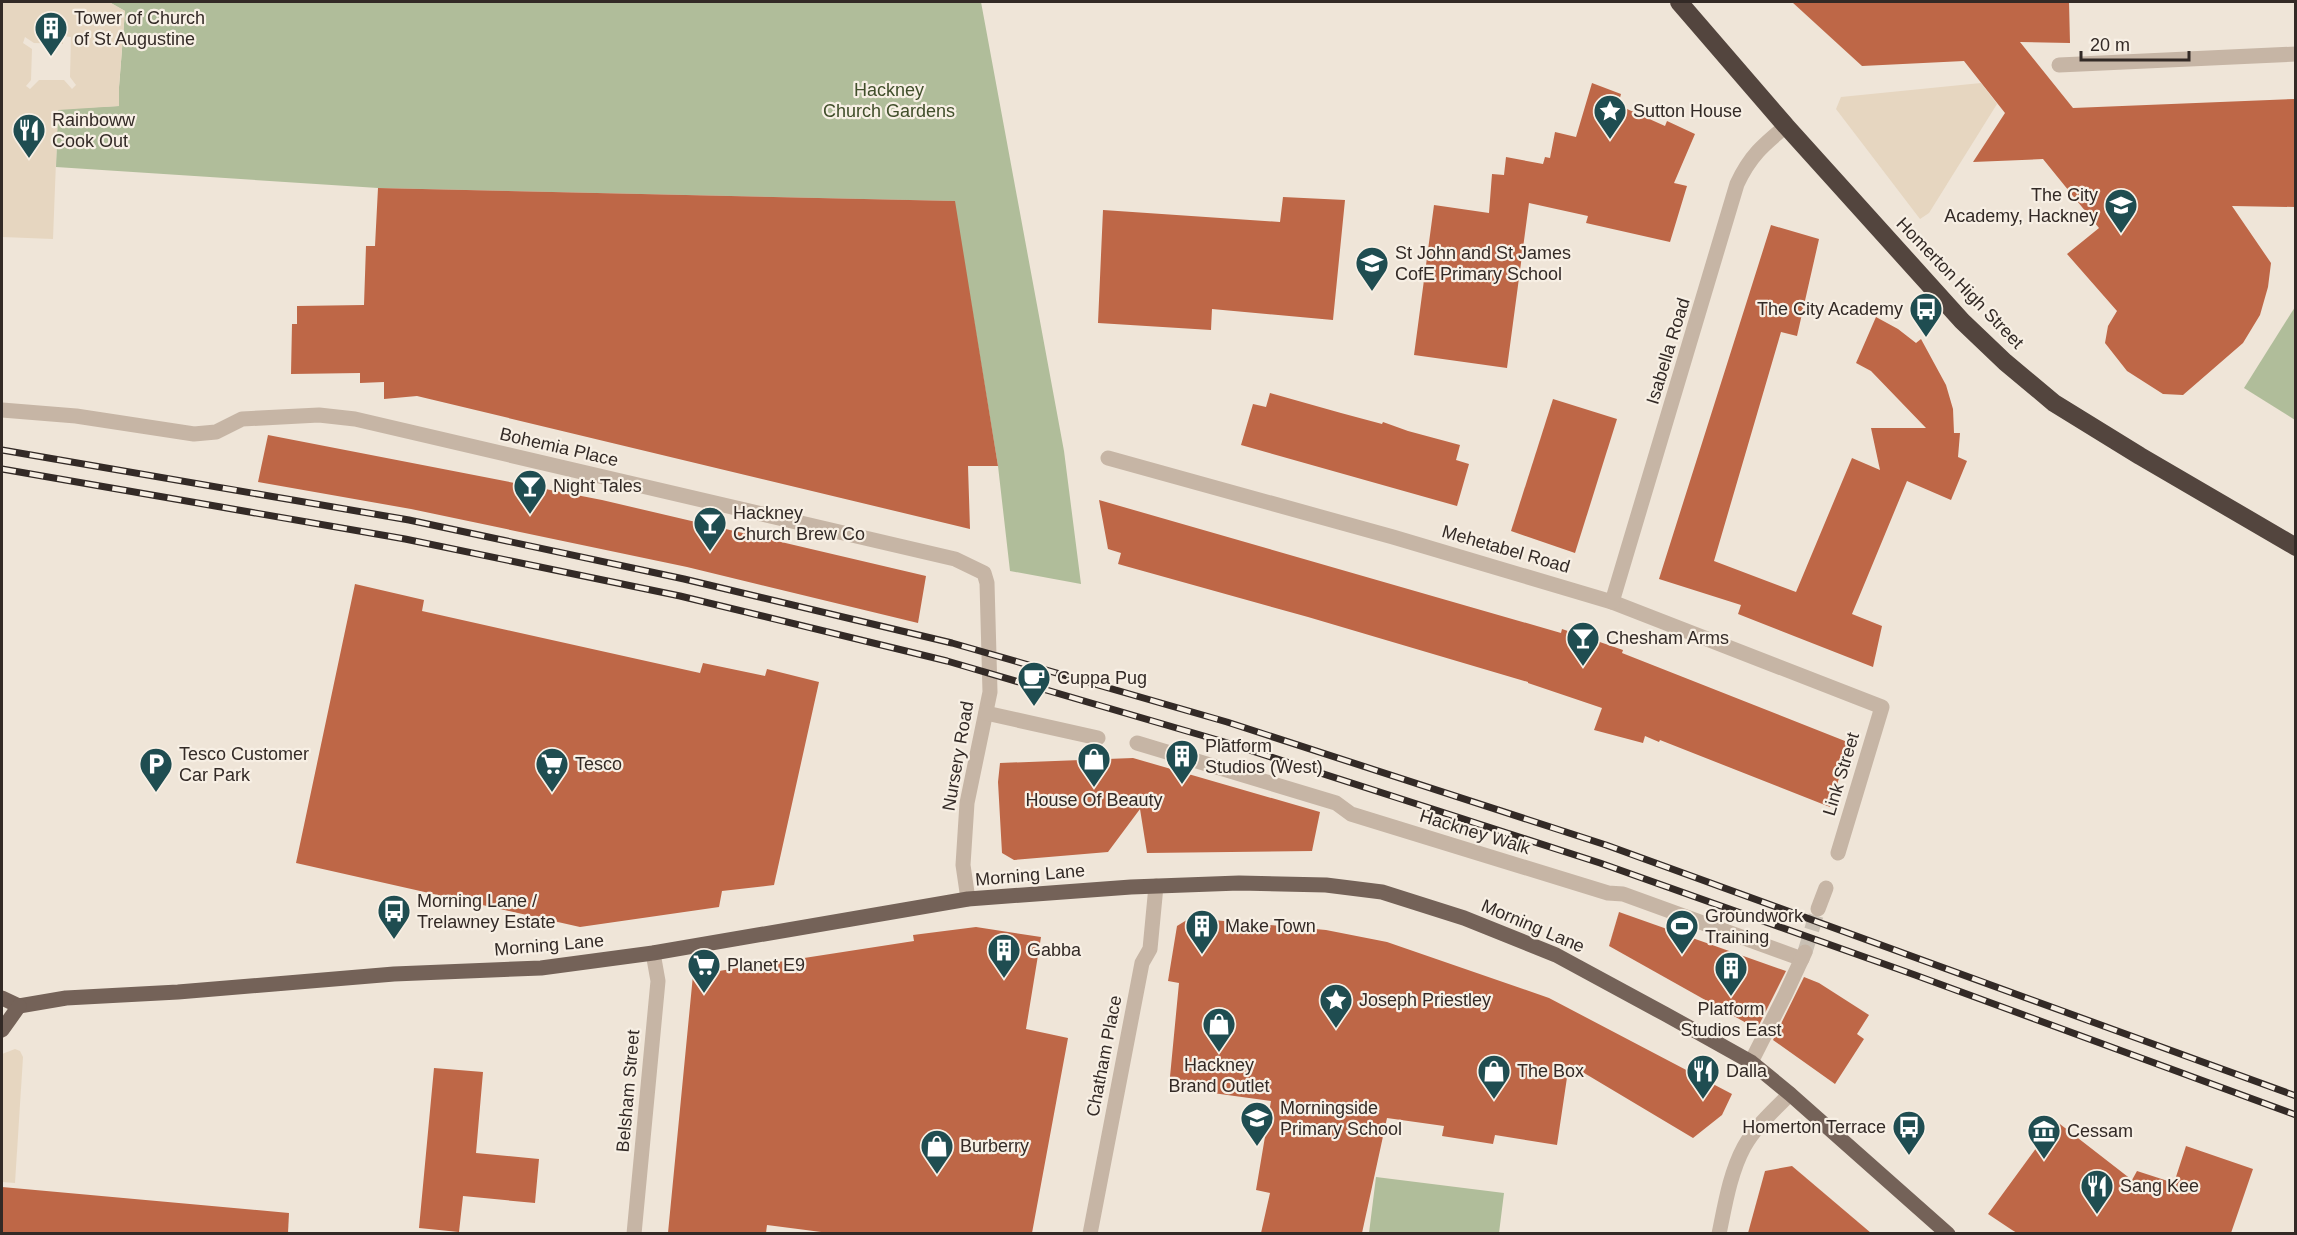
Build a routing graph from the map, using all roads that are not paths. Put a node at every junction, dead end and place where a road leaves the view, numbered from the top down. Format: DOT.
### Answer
graph roads {
  1 [pos="1679,2"];
  2 [pos="2295,54"];
  3 [pos="2060,65"];
  4 [pos="1786,126"];
  5 [pos="2,410"];
  6 [pos="1108,458"];
  7 [pos="2295,547"];
  8 [pos="1612,602"];
  9 [pos="990,692"];
  10 [pos="1882,707"];
  11 [pos="986,712"];
  12 [pos="1098,738"];
  13 [pos="1137,743"];
  14 [pos="1838,853"];
  15 [pos="1156,886"];
  16 [pos="1826,888"];
  17 [pos="968,899"];
  18 [pos="1818,909"];
  19 [pos="653,953"];
  20 [pos="2,998"];
  21 [pos="19,1006"];
  22 [pos="2,1030"];
  23 [pos="1751,1062"];
  24 [pos="1790,1094"];
  25 [pos="634,1233"];
  26 [pos="1089,1233"];
  27 [pos="1719,1233"];
  28 [pos="1948,1233"];
  1 -- 4 [label="highway, Homerton High Street"];
  2 -- 3 [label="street"];
  4 -- 7 [label="highway, Homerton High Street"];
  4 -- 8 [label="street, Isabella Road"];
  5 -- 9 [label="street, Bohemia Place"];
  6 -- 8 [label="street, Mehetabel Road"];
  8 -- 10 [label="street, Mehetabel Road"];
  9 -- 11 [label="street, Nursery Road"];
  10 -- 14 [label="street, Link Street"];
  11 -- 12 [label="street"];
  11 -- 17 [label="street, Nursery Road"];
  13 -- 23 [label="street, Hackney Walk"];
  15 -- 17 [label="main road, Morning Lane"];
  15 -- 23 [label="main road, Morning Lane"];
  15 -- 26 [label="street, Chatham Place"];
  16 -- 18 [label="street"];
  17 -- 19 [label="main road, Morning Lane"];
  19 -- 21 [label="main road, Morning Lane"];
  19 -- 25 [label="street, Belsham Street"];
  20 -- 21 [label="main road"];
  21 -- 22 [label="main road"];
  23 -- 24 [label="main road, Morning Lane"];
  24 -- 27 [label="street"];
  24 -- 28 [label="main road, Morning Lane"];
}
